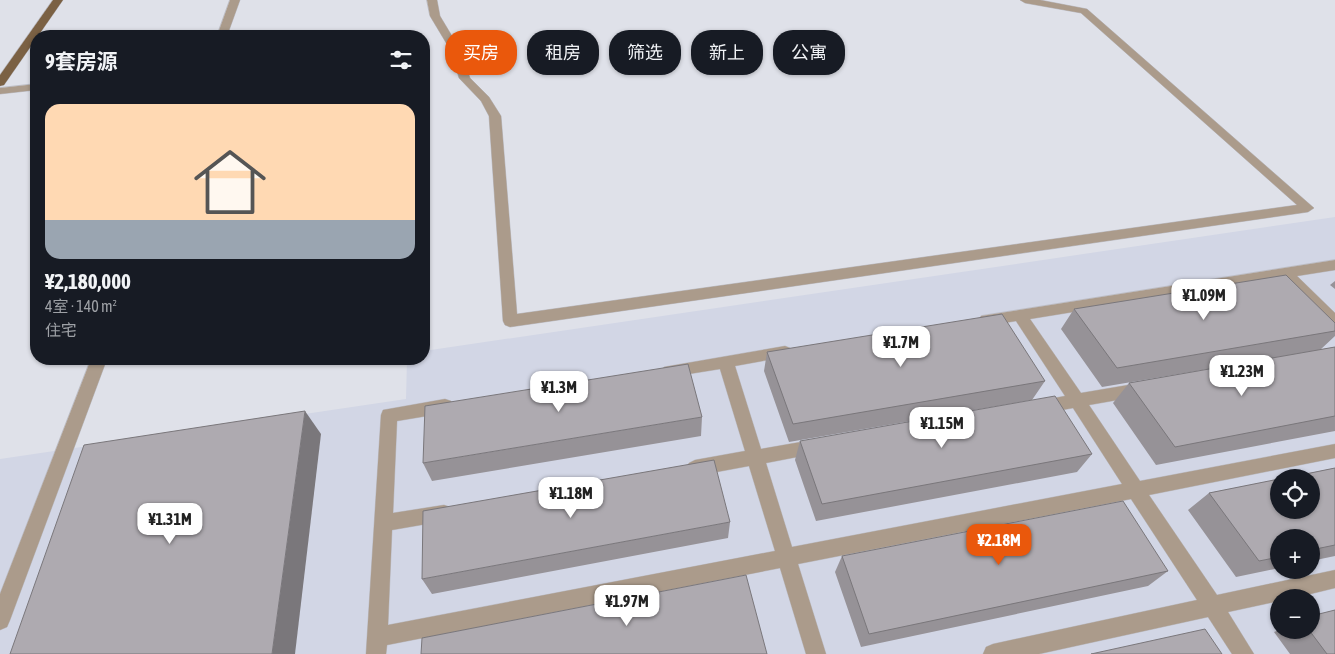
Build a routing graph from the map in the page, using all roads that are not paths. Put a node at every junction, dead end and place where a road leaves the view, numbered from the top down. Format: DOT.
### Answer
graph roads {
  1 [pos="58,0"];
  2 [pos="235,0"];
  3 [pos="432,0"];
  4 [pos="1025,0"];
  5 [pos="37,30"];
  6 [pos="224,30"];
  7 [pos="30,40"];
  8 [pos="0,83"];
  9 [pos="30,88"];
  10 [pos="0,91"];
  11 [pos="1335,265"];
  12 [pos="1285,273"];
  13 [pos="1020,315"];
  14 [pos="1335,322"];
  15 [pos="971,323"];
  16 [pos="804,349"];
  17 [pos="726,362"];
  18 [pos="97,365"];
  19 [pos="658,372"];
  20 [pos="1153,388"];
  21 [pos="1076,401"];
  22 [pos="456,404"];
  23 [pos="1028,410"];
  24 [pos="833,444"];
  25 [pos="1335,451"];
  26 [pos="755,458"];
  27 [pos="677,471"];
  28 [pos="1136,490"];
  29 [pos="462,509"];
  30 [pos="384,523"];
  31 [pos="787,557"];
  32 [pos="1335,579"];
  33 [pos="1212,606"];
  34 [pos="0,620"];
  35 [pos="377,645"];
  36 [pos="816,654"];
  37 [pos="993,654"];
  38 [pos="1244,654"];
  1 -- 5 [label="main road"];
  2 -- 6 [label="lane"];
  3 -- 4 [label="lane"];
  7 -- 8 [label="main road"];
  9 -- 10 [label="lane"];
  11 -- 12 [label="lane"];
  12 -- 13 [label="lane"];
  12 -- 14 [label="lane"];
  13 -- 15 [label="lane"];
  13 -- 21 [label="lane"];
  16 -- 17 [label="lane"];
  17 -- 19 [label="lane"];
  17 -- 26 [label="lane"];
  18 -- 34 [label="lane"];
  20 -- 21 [label="lane"];
  21 -- 23 [label="lane"];
  21 -- 28 [label="lane"];
  22 -- 30 [label="lane"];
  24 -- 26 [label="lane"];
  25 -- 28 [label="lane"];
  26 -- 27 [label="lane"];
  26 -- 31 [label="lane"];
  28 -- 31 [label="lane"];
  28 -- 33 [label="lane"];
  29 -- 30 [label="lane"];
  30 -- 35 [label="lane"];
  31 -- 35 [label="lane"];
  31 -- 36 [label="lane"];
  32 -- 33 [label="lane"];
  33 -- 37 [label="lane"];
  33 -- 38 [label="lane"];
}
